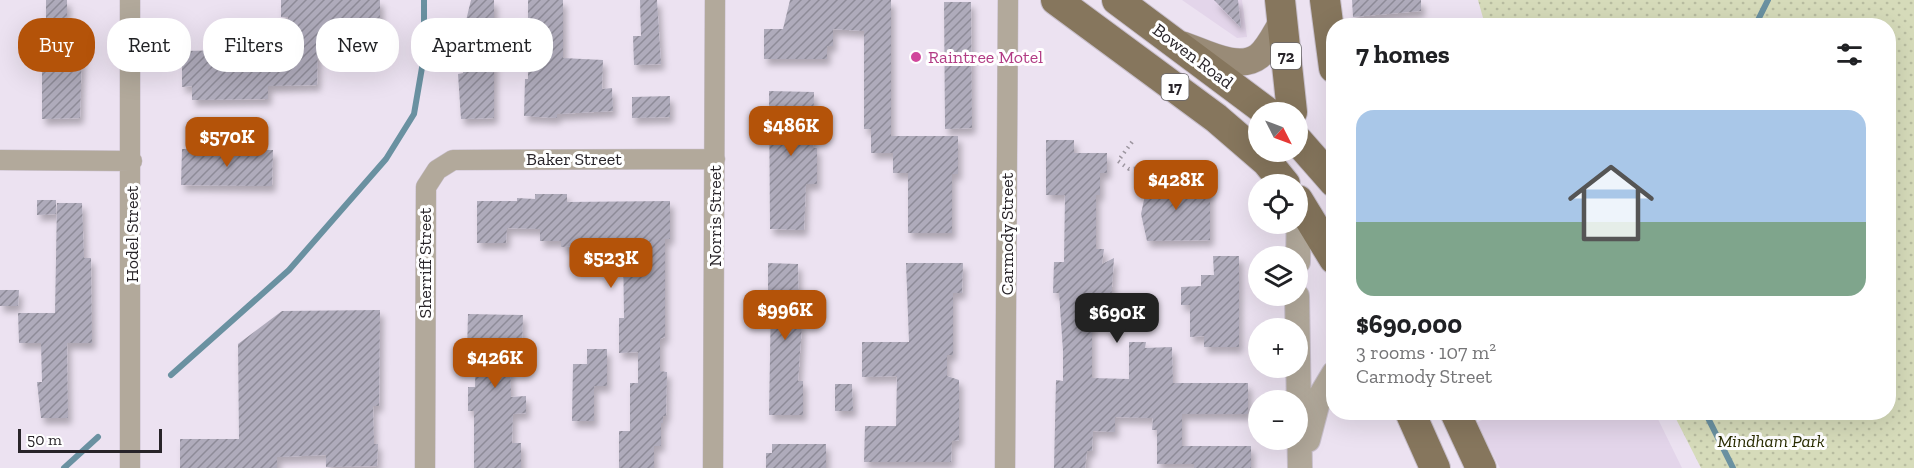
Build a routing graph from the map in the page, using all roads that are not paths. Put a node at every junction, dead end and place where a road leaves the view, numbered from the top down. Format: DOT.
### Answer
graph roads {
  1 [pos="130,0"];
  2 [pos="715,0"];
  3 [pos="1008,0"];
  4 [pos="1056,0"];
  5 [pos="1118,0"];
  6 [pos="1325,0"];
  7 [pos="1281,10"];
  8 [pos="1327,18"];
  9 [pos="1176,43"];
  10 [pos="1254,102"];
  11 [pos="1291,102"];
  12 [pos="1308,152"];
  13 [pos="715,159"];
  14 [pos="0,160"];
  15 [pos="132,161"];
  16 [pos="437,170"];
  17 [pos="1326,173"];
  18 [pos="1277,174"];
  19 [pos="1308,218"];
  20 [pos="1326,246"];
  21 [pos="1298,306"];
  22 [pos="1326,386"];
  23 [pos="1414,420"];
  24 [pos="1459,420"];
  25 [pos="130,468"];
  26 [pos="425,468"];
  27 [pos="713,468"];
  28 [pos="1005,468"];
  29 [pos="1300,468"];
  30 [pos="1435,468"];
  31 [pos="1481,468"];
  1 -- 15 [label="street, Hodel Street"];
  2 -- 13 [label="street, Norris Street"];
  3 -- 28 [label="street, Carmody Street"];
  4 -- 18 [label="main road, Bowen Road / 17"];
  5 -- 9 [label="main road, Bowen Road / 17"];
  6 -- 8 [label="main road"];
  7 -- 9 [label="main road"];
  7 -- 11 [label="main road, 72"];
  9 -- 10 [label="main road, Bowen Road / 17"];
  12 -- 17 [label="main road"];
  13 -- 16 [label="street, Baker Street"];
  13 -- 27 [label="street, Norris Street"];
  14 -- 15 [label="street"];
  15 -- 25 [label="street, Hodel Street"];
  16 -- 26 [label="street, Sherriff Street"];
  19 -- 20 [label="main road, 17"];
  21 -- 29 [label="street"];
  22 -- 29 [label="street"];
  23 -- 30 [label="main road"];
  24 -- 31 [label="main road"];
}
